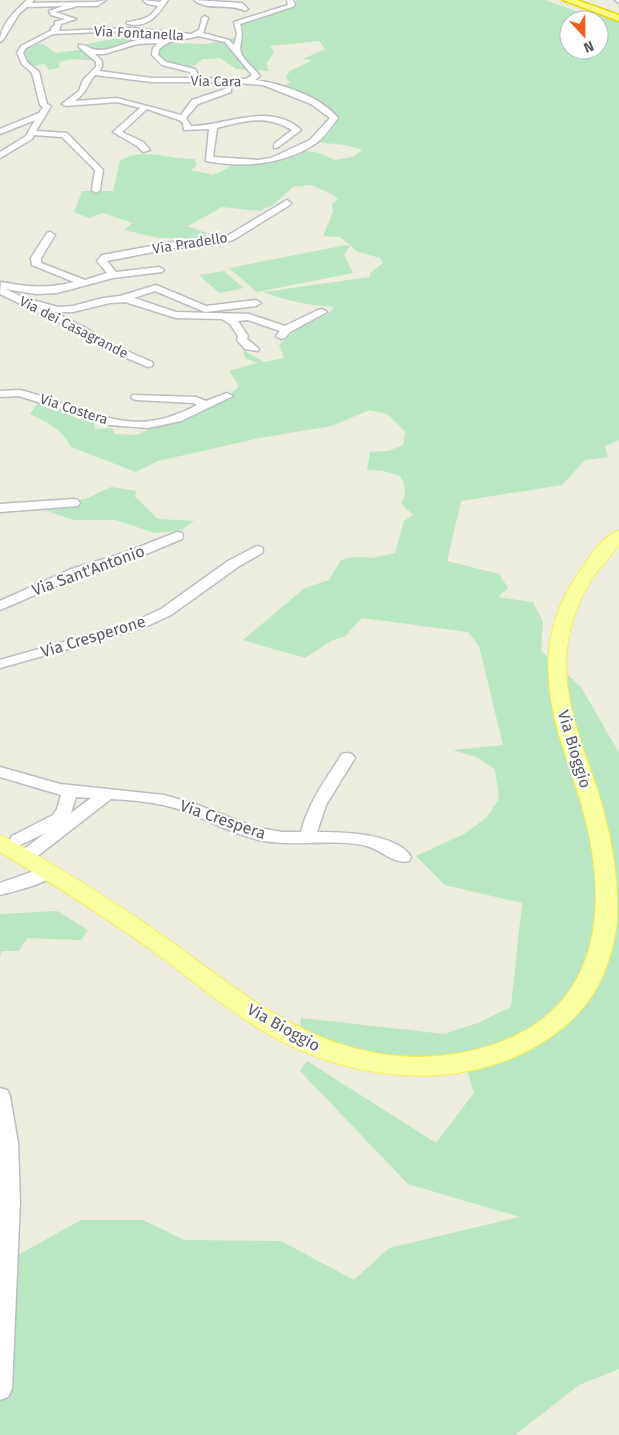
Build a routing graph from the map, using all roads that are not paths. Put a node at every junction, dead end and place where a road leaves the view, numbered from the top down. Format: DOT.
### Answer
graph roads {
  1 [pos="103,0"];
  2 [pos="197,0"];
  3 [pos="290,0"];
  4 [pos="568,0"];
  5 [pos="578,0"];
  6 [pos="28,2"];
  7 [pos="143,2"];
  8 [pos="163,2"];
  9 [pos="78,4"];
  10 [pos="245,9"];
  11 [pos="619,16"];
  12 [pos="205,18"];
  13 [pos="103,22"];
  14 [pos="55,30"];
  15 [pos="198,34"];
  16 [pos="179,36"];
  17 [pos="0,40"];
  18 [pos="165,41"];
  19 [pos="81,46"];
  20 [pos="236,51"];
  21 [pos="88,52"];
  22 [pos="95,73"];
  23 [pos="195,80"];
  24 [pos="248,81"];
  25 [pos="228,90"];
  26 [pos="66,104"];
  27 [pos="47,106"];
  28 [pos="144,108"];
  29 [pos="41,116"];
  30 [pos="182,118"];
  31 [pos="213,127"];
  32 [pos="0,132"];
  33 [pos="32,133"];
  34 [pos="277,146"];
  35 [pos="146,150"];
  36 [pos="0,156"];
  37 [pos="96,190"];
  38 [pos="288,203"];
  39 [pos="50,235"];
  40 [pos="160,270"];
  41 [pos="112,275"];
  42 [pos="85,283"];
  43 [pos="0,285"];
  44 [pos="0,290"];
  45 [pos="144,290"];
  46 [pos="121,299"];
  47 [pos="22,301"];
  48 [pos="256,303"];
  49 [pos="182,307"];
  50 [pos="322,312"];
  51 [pos="229,318"];
  52 [pos="254,349"];
  53 [pos="148,364"];
  54 [pos="0,394"];
  55 [pos="227,396"];
  56 [pos="137,397"];
  57 [pos="206,406"];
  58 [pos="74,503"];
  59 [pos="0,508"];
  60 [pos="177,536"];
  61 [pos="619,536"];
  62 [pos="257,550"];
  63 [pos="0,606"];
  64 [pos="0,664"];
  65 [pos="347,758"];
  66 [pos="0,772"];
  67 [pos="70,792"];
  68 [pos="107,794"];
  69 [pos="308,837"];
  70 [pos="14,847"];
  71 [pos="403,858"];
  72 [pos="48,872"];
  73 [pos="0,889"];
  74 [pos="0,1096"];
  75 [pos="0,1389"];
  1 -- 9 [label="street"];
  2 -- 10 [label="street"];
  3 -- 20 [label="street"];
  4 -- 11 [label="highway"];
  5 -- 11 [label="highway"];
  6 -- 9 [label="street"];
  6 -- 17 [label="street"];
  7 -- 8 [label="street"];
  8 -- 13 [label="street"];
  9 -- 14 [label="street"];
  12 -- 15 [label="street, Via Fontanella"];
  14 -- 16 [label="street, Via Fontanella"];
  14 -- 27 [label="street"];
  15 -- 16 [label="street, Via Fontanella"];
  15 -- 20 [label="street, Via Fontanella"];
  16 -- 18 [label="street"];
  18 -- 21 [label="street"];
  18 -- 23 [label="street"];
  19 -- 21 [label="street"];
  20 -- 24 [label="street, Via Fontanella"];
  21 -- 22 [label="street"];
  22 -- 23 [label="street, Via Cara"];
  22 -- 26 [label="street"];
  23 -- 24 [label="street, Via Cara"];
  24 -- 31 [label="street, Via Cara"];
  25 -- 30 [label="street"];
  26 -- 27 [label="street"];
  26 -- 28 [label="street"];
  27 -- 29 [label="street"];
  28 -- 30 [label="street"];
  28 -- 35 [label="street"];
  29 -- 32 [label="street"];
  29 -- 33 [label="street"];
  30 -- 31 [label="street"];
  31 -- 34 [label="street"];
  33 -- 36 [label="street"];
  33 -- 37 [label="street"];
  38 -- 41 [label="street, Via Pradello"];
  39 -- 42 [label="street"];
  40 -- 41 [label="street, Via Pradello"];
  41 -- 42 [label="street, Via Pradello"];
  42 -- 43 [label="street, Via Pradello"];
  44 -- 47 [label="street, Via dei Casagrande"];
  45 -- 46 [label="street"];
  45 -- 48 [label="street"];
  45 -- 49 [label="street"];
  46 -- 47 [label="street"];
  46 -- 51 [label="street"];
  47 -- 53 [label="street, Via dei Casagrande"];
  50 -- 51 [label="street"];
  51 -- 52 [label="street"];
  54 -- 57 [label="street, Via Costera"];
  55 -- 57 [label="street, Via Costera"];
  56 -- 57 [label="street"];
  58 -- 59 [label="street"];
  60 -- 63 [label="street, Via Sant'Antonio"];
  61 -- 72 [label="main road, Via Bioggio"];
  62 -- 64 [label="street, Via Cresperone"];
  65 -- 69 [label="street"];
  66 -- 67 [label="street, Via Crespera"];
  67 -- 68 [label="street, Via Crespera"];
  67 -- 70 [label="street"];
  68 -- 69 [label="street, Via Crespera"];
  68 -- 70 [label="street"];
  69 -- 71 [label="street, Via Crespera"];
  70 -- 72 [label="main road, Via Bioggio"];
  72 -- 73 [label="street"];
  74 -- 75 [label="street"];
}
